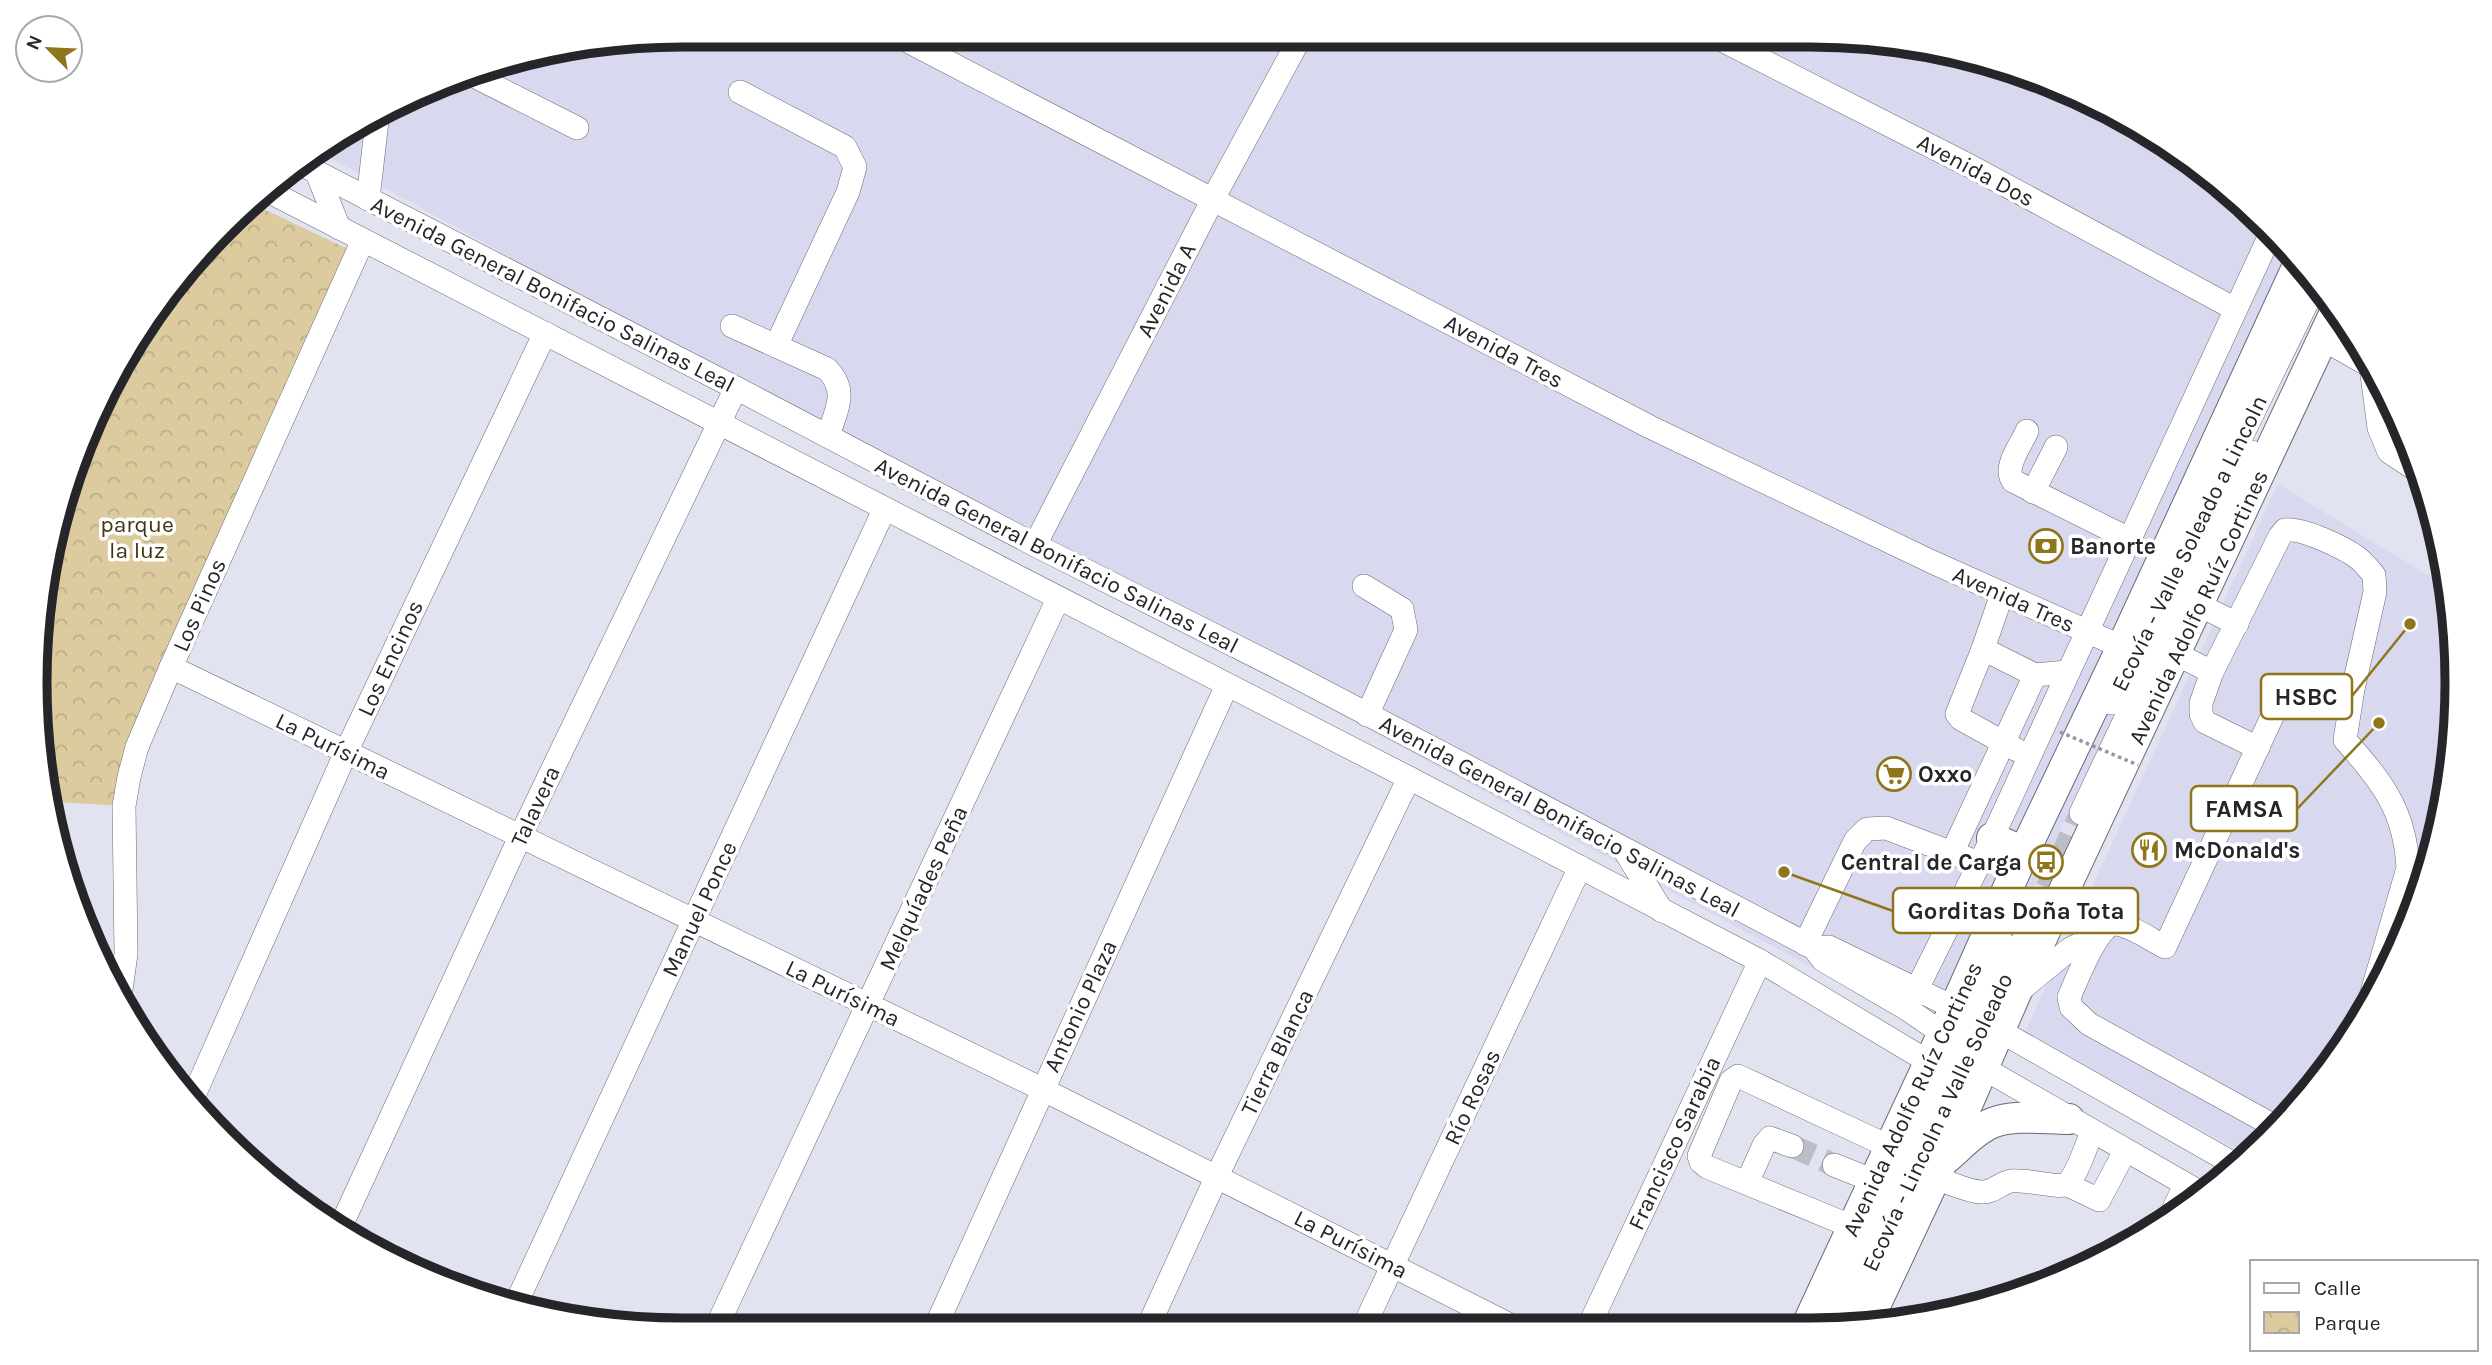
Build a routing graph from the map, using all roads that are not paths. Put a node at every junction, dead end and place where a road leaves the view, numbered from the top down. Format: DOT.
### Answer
graph roads {
  1 [pos="919,47"];
  2 [pos="1295,47"];
  3 [pos="1736,47"];
  4 [pos="482,80"];
  5 [pos="740,93"];
  6 [pos="376,126"];
  7 [pos="577,128"];
  8 [pos="310,169"];
  9 [pos="309,170"];
  10 [pos="276,195"];
  11 [pos="368,199"];
  12 [pos="1213,199"];
  13 [pos="339,228"];
  14 [pos="363,240"];
  15 [pos="2267,242"];
  16 [pos="2295,274"];
  17 [pos="2311,294"];
  18 [pos="2320,305"];
  19 [pos="2235,309"];
  20 [pos="2331,321"];
  21 [pos="732,326"];
  22 [pos="545,332"];
  23 [pos="2323,339"];
  24 [pos="776,346"];
  25 [pos="2355,357"];
  26 [pos="736,388"];
  27 [pos="2375,395"];
  28 [pos="718,423"];
  29 [pos="2027,431"];
  30 [pos="828,436"];
  31 [pos="2056,447"];
  32 [pos="2405,463"];
  33 [pos="2034,492"];
  34 [pos="884,510"];
  35 [pos="2129,539"];
  36 [pos="1035,545"];
  37 [pos="1364,586"];
  38 [pos="2002,594"];
  39 [pos="1058,599"];
  40 [pos="2199,605"];
  41 [pos="2237,624"];
  42 [pos="2086,631"];
  43 [pos="2122,647"];
  44 [pos="1983,649"];
  45 [pos="2176,654"];
  46 [pos="171,667"];
  47 [pos="1285,671"];
  48 [pos="2067,672"];
  49 [pos="2212,673"];
  50 [pos="2035,675"];
  51 [pos="1227,685"];
  52 [pos="2277,706"];
  53 [pos="1269,707"];
  54 [pos="1367,715"];
  55 [pos="2003,743"];
  56 [pos="2258,748"];
  57 [pos="346,752"];
  58 [pos="2029,757"];
  59 [pos="1409,778"];
  60 [pos="520,837"];
  61 [pos="1625,851"];
  62 [pos="1986,851"];
  63 [pos="2024,852"];
  64 [pos="1952,853"];
  65 [pos="1580,867"];
  66 [pos="1663,911"];
  67 [pos="2023,915"];
  68 [pos="694,919"];
  69 [pos="2098,935"];
  70 [pos="1810,946"];
  71 [pos="2382,957"];
  72 [pos="1760,961"];
  73 [pos="122,981"];
  74 [pos="1917,988"];
  75 [pos="2016,993"];
  76 [pos="868,1005"];
  77 [pos="1907,1009"];
  78 [pos="1977,1018"];
  79 [pos="1962,1050"];
  80 [pos="1929,1062"];
  81 [pos="1042,1089"];
  82 [pos="196,1090"];
  83 [pos="2268,1122"];
  84 [pos="2080,1126"];
  85 [pos="1792,1146"];
  86 [pos="1890,1147"];
  87 [pos="2125,1151"];
  88 [pos="2228,1160"];
  89 [pos="1834,1165"];
  90 [pos="1938,1171"];
  91 [pos="1217,1175"];
  92 [pos="1874,1181"];
  93 [pos="1746,1183"];
  94 [pos="2066,1184"];
  95 [pos="2193,1189"];
  96 [pos="344,1220"];
  97 [pos="1853,1227"];
  98 [pos="1392,1265"];
  99 [pos="519,1296"];
  100 [pos="1871,1314"];
  101 [pos="1846,1316"];
  102 [pos="1828,1317"];
  103 [pos="721,1318"];
  104 [pos="939,1318"];
  105 [pos="1152,1318"];
  106 [pos="1368,1318"];
  107 [pos="1496,1318"];
  108 [pos="1592,1318"];
  109 [pos="1810,1318"];
  1 -- 12 [label="street, Avenida Tres"];
  2 -- 12 [label="street, Avenida A"];
  3 -- 19 [label="street, Avenida Dos"];
  4 -- 7 [label="street"];
  5 -- 24 [label="street"];
  6 -- 11 [label="street"];
  8 -- 11 [label="street, Avenida General Bonifacio Salinas Leal"];
  9 -- 13 [label="street"];
  10 -- 13 [label="street"];
  11 -- 26 [label="street, Avenida General Bonifacio Salinas Leal"];
  12 -- 36 [label="street, Avenida A"];
  12 -- 38 [label="street, Avenida Tres"];
  13 -- 14 [label="street"];
  14 -- 22 [label="street"];
  14 -- 46 [label="street, Los Pinos"];
  15 -- 19 [label="street"];
  16 -- 43 [label="main road, Avenida Adolfo Ruíz Cortines"];
  17 -- 18 [label="street, Ecovía - Valle Soleado a Lincoln"];
  19 -- 35 [label="street"];
  20 -- 23 [label="main road, Avenida Adolfo Ruíz Cortines"];
  21 -- 24 [label="street"];
  22 -- 28 [label="street"];
  22 -- 57 [label="street, Los Encinos"];
  23 -- 25 [label="street"];
  23 -- 40 [label="main road, Avenida Adolfo Ruíz Cortines"];
  24 -- 30 [label="street"];
  26 -- 28 [label="street, Talavera"];
  26 -- 30 [label="street, Avenida General Bonifacio Salinas Leal"];
  27 -- 32 [label="street"];
  28 -- 34 [label="street"];
  28 -- 60 [label="street, Talavera"];
  29 -- 33 [label="street"];
  30 -- 36 [label="street, Avenida General Bonifacio Salinas Leal"];
  31 -- 33 [label="street"];
  33 -- 35 [label="street"];
  34 -- 39 [label="street"];
  34 -- 68 [label="street, Manuel Ponce"];
  35 -- 42 [label="street"];
  36 -- 47 [label="street, Avenida General Bonifacio Salinas Leal"];
  37 -- 54 [label="street"];
  38 -- 42 [label="street, Avenida Tres"];
  38 -- 44 [label="street"];
  39 -- 51 [label="street"];
  39 -- 76 [label="street, Melquíades Peña"];
  40 -- 41 [label="street"];
  40 -- 45 [label="main road, Avenida Adolfo Ruíz Cortines"];
  41 -- 49 [label="street"];
  41 -- 71 [label="street"];
  42 -- 43 [label="street, Avenida Tres"];
  42 -- 48 [label="street"];
  43 -- 63 [label="main road, Avenida Adolfo Ruíz Cortines"];
  44 -- 50 [label="street"];
  44 -- 55 [label="street"];
  45 -- 49 [label="street"];
  45 -- 75 [label="main road, Avenida Adolfo Ruíz Cortines"];
  46 -- 57 [label="street, La Purísima"];
  46 -- 73 [label="street, Los Pinos"];
  47 -- 53 [label="street"];
  47 -- 54 [label="street, Avenida General Bonifacio Salinas Leal"];
  48 -- 50 [label="street"];
  48 -- 58 [label="street"];
  49 -- 56 [label="street"];
  50 -- 55 [label="street"];
  51 -- 53 [label="street"];
  51 -- 81 [label="street, Antonio Plaza"];
  52 -- 56 [label="street"];
  53 -- 59 [label="street"];
  54 -- 61 [label="street, Avenida General Bonifacio Salinas Leal"];
  55 -- 58 [label="street"];
  55 -- 64 [label="street"];
  56 -- 69 [label="street"];
  57 -- 60 [label="street, La Purísima"];
  57 -- 82 [label="street, Los Encinos"];
  58 -- 62 [label="street"];
  59 -- 65 [label="street"];
  59 -- 91 [label="street, Tierra Blanca"];
  60 -- 68 [label="street, La Purísima"];
  60 -- 96 [label="street, Talavera"];
  61 -- 66 [label="street"];
  61 -- 70 [label="street, Avenida General Bonifacio Salinas Leal"];
  62 -- 63 [label="main road"];
  62 -- 64 [label="street"];
  62 -- 74 [label="street"];
  63 -- 78 [label="main road, Avenida Adolfo Ruíz Cortines"];
  64 -- 70 [label="street"];
  65 -- 66 [label="street"];
  65 -- 98 [label="street, Río Rosas"];
  66 -- 72 [label="street"];
  67 -- 78 [label="street, Ecovía - Lincoln a Valle Soleado"];
  68 -- 76 [label="street, La Purísima"];
  68 -- 99 [label="street, Manuel Ponce"];
  69 -- 75 [label="street"];
  69 -- 83 [label="street"];
  70 -- 74 [label="street, Avenida General Bonifacio Salinas Leal"];
  70 -- 77 [label="street, Avenida General Bonifacio Salinas Leal"];
  72 -- 80 [label="street"];
  72 -- 108 [label="street, Francisco Sarabia"];
  74 -- 77 [label="street"];
  74 -- 78 [label="street, Avenida General Bonifacio Salinas Leal"];
  75 -- 78 [label="main road, Avenida Adolfo Ruíz Cortines"];
  76 -- 81 [label="street, La Purísima"];
  76 -- 103 [label="street, Melquíades Peña"];
  77 -- 79 [label="street, Avenida General Bonifacio Salinas Leal"];
  78 -- 79 [label="main road, Avenida Adolfo Ruíz Cortines"];
  78 -- 79 [label="main road, Avenida Adolfo Ruíz Cortines"];
  78 -- 88 [label="street, Avenida General Bonifacio Salinas Leal"];
  79 -- 80 [label="main road, Avenida Adolfo Ruíz Cortines"];
  79 -- 84 [label="street, Avenida General Bonifacio Salinas Leal"];
  79 -- 90 [label="main road, Avenida Adolfo Ruíz Cortines"];
  79 -- 101 [label="street, Ecovía - Lincoln a Valle Soleado"];
  79 -- 102 [label="street"];
  80 -- 86 [label="main road, Avenida Adolfo Ruíz Cortines"];
  81 -- 91 [label="street, La Purísima"];
  81 -- 104 [label="street, Antonio Plaza"];
  84 -- 87 [label="street, Avenida General Bonifacio Salinas Leal"];
  84 -- 90 [label="main road"];
  84 -- 94 [label="street"];
  85 -- 93 [label="street"];
  86 -- 92 [label="main road, Avenida Adolfo Ruíz Cortines"];
  86 -- 93 [label="street"];
  87 -- 94 [label="street"];
  87 -- 95 [label="street, Avenida General Bonifacio Salinas Leal"];
  89 -- 92 [label="street"];
  90 -- 94 [label="street"];
  90 -- 100 [label="main road, Avenida Adolfo Ruíz Cortines"];
  91 -- 98 [label="street, La Purísima"];
  91 -- 105 [label="street, Tierra Blanca"];
  92 -- 97 [label="main road, Avenida Adolfo Ruíz Cortines"];
  93 -- 97 [label="street"];
  97 -- 109 [label="main road, Avenida Adolfo Ruíz Cortines"];
  98 -- 106 [label="street, Río Rosas"];
  98 -- 107 [label="street, La Purísima"];
}
